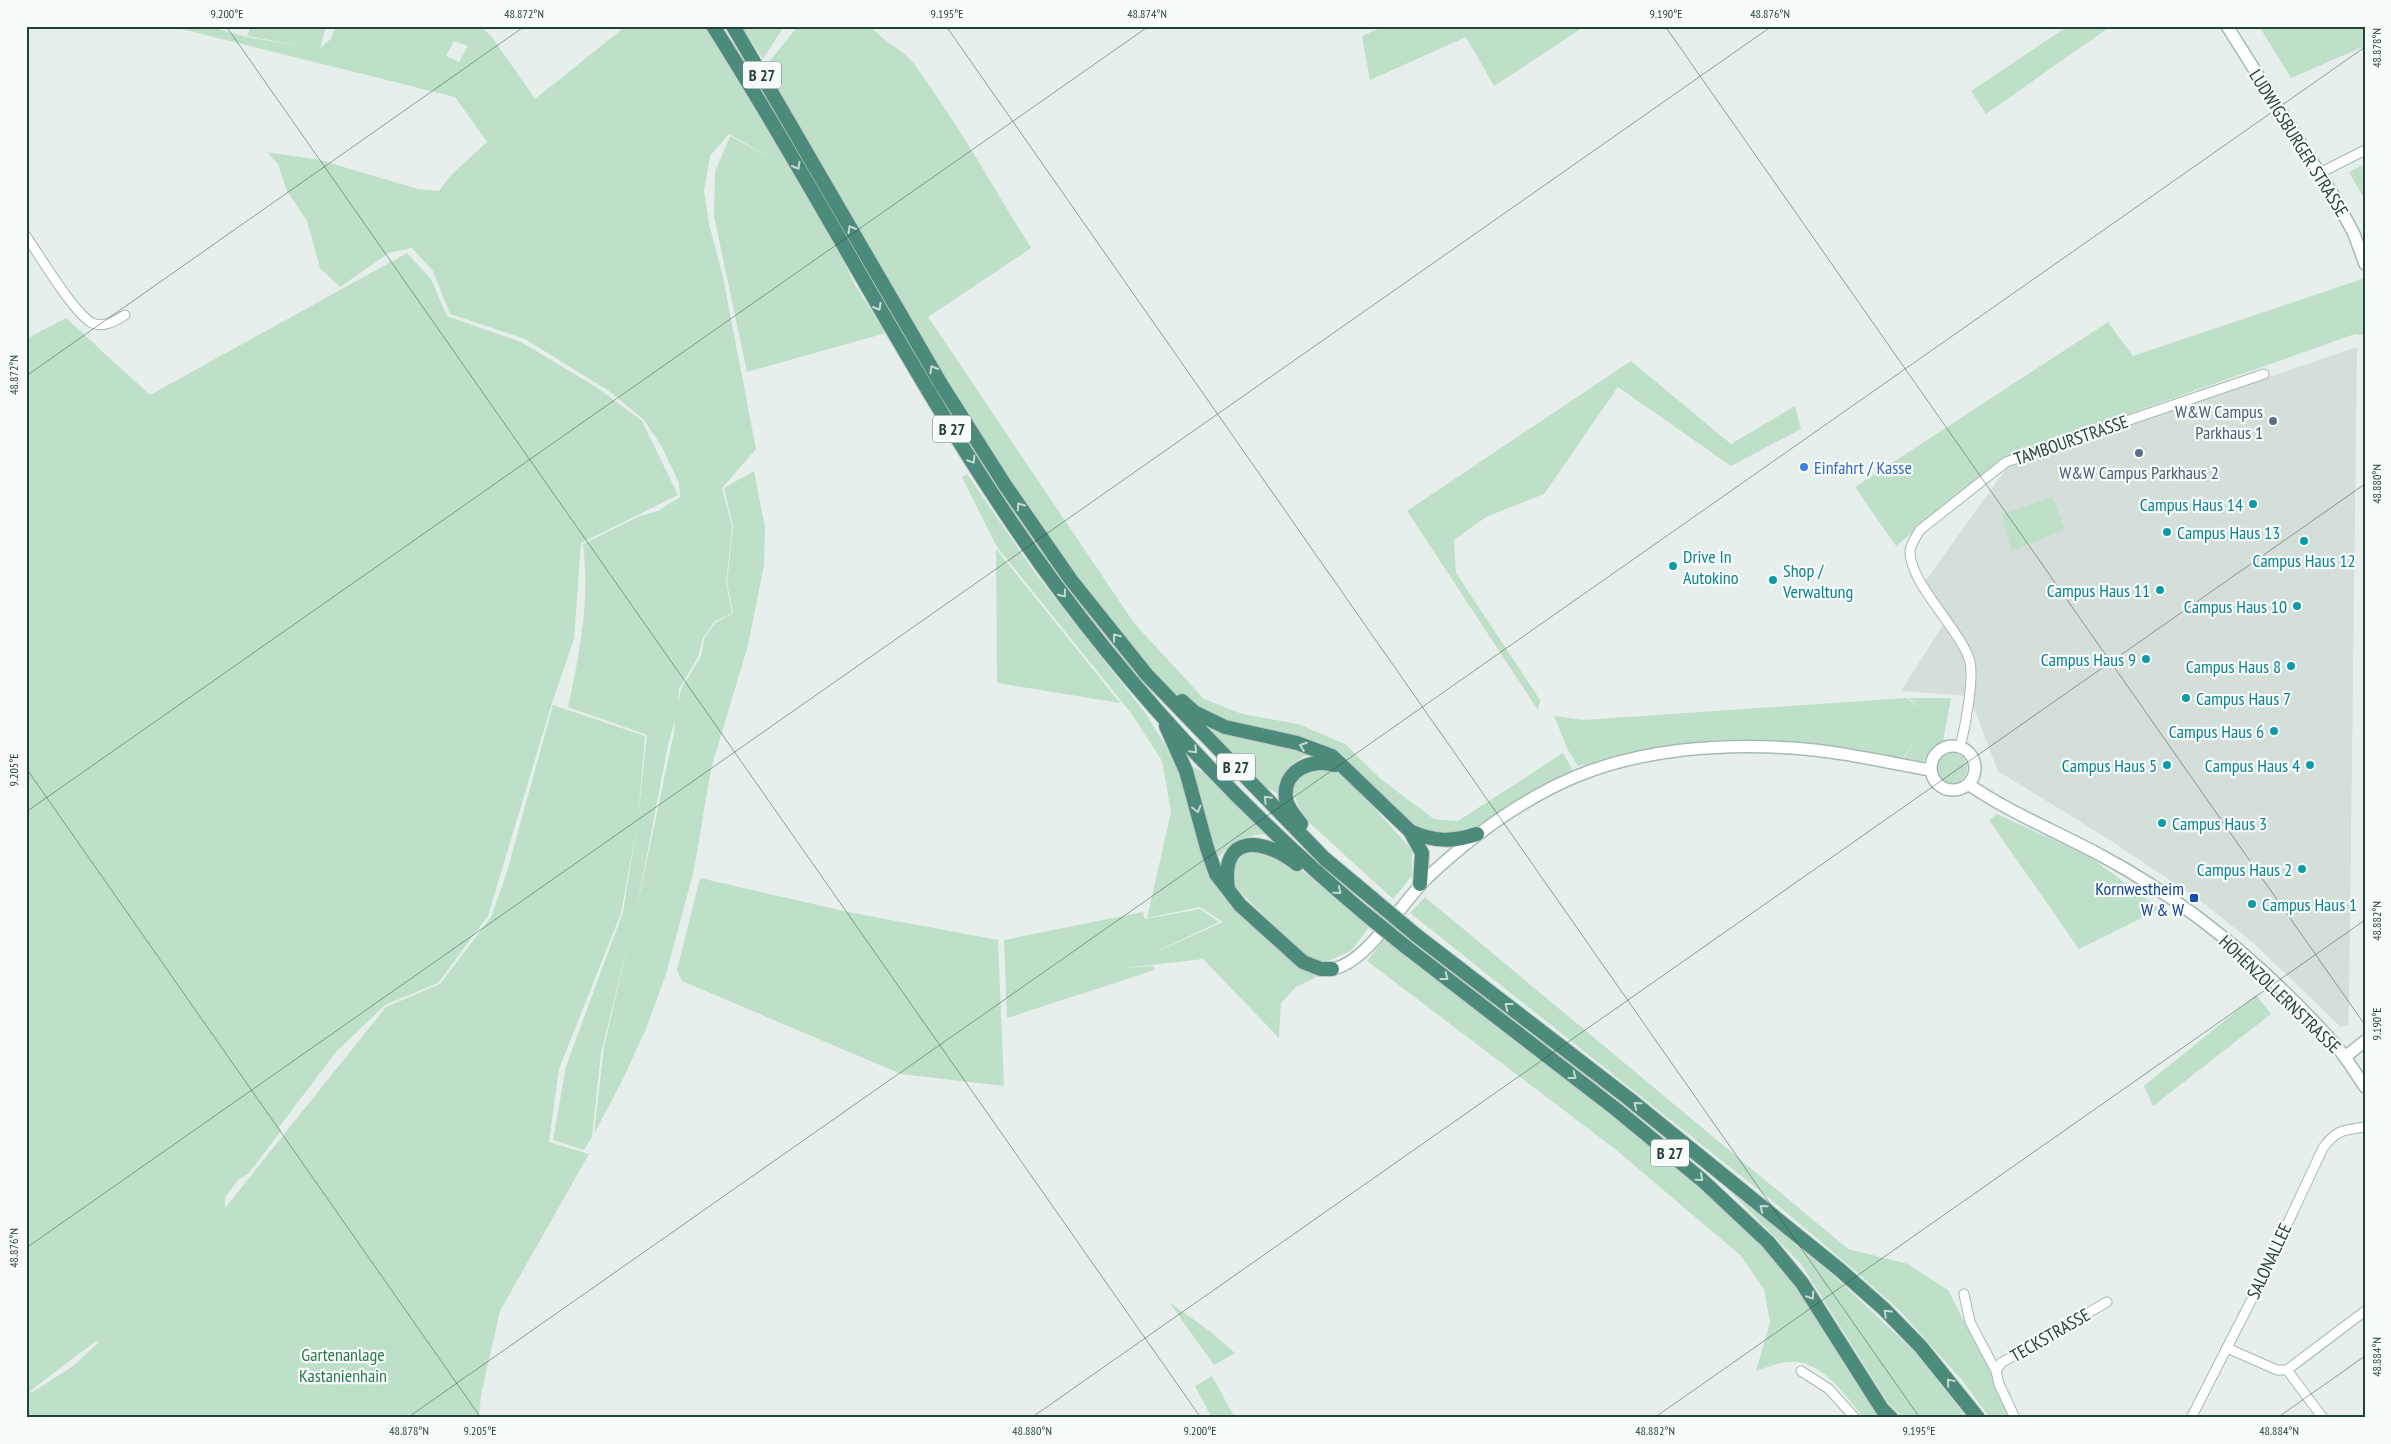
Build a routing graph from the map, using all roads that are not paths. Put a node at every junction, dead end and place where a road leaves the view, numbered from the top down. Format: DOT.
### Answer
graph roads {
  1 [pos="714,26"];
  2 [pos="2227,26"];
  3 [pos="736,31"];
  4 [pos="2365,150"];
  5 [pos="2320,173"];
  6 [pos="26,236"];
  7 [pos="2365,264"];
  8 [pos="125,315"];
  9 [pos="2264,374"];
  10 [pos="1147,675"];
  11 [pos="1160,715"];
  12 [pos="1960,746"];
  13 [pos="1346,768"];
  14 [pos="1930,770"];
  15 [pos="1968,784"];
  16 [pos="1410,831"];
  17 [pos="1477,834"];
  18 [pos="1325,859"];
  19 [pos="1313,870"];
  20 [pos="1420,884"];
  21 [pos="1228,889"];
  22 [pos="1332,969"];
  23 [pos="2365,1041"];
  24 [pos="2345,1057"];
  25 [pos="2365,1087"];
  26 [pos="2365,1127"];
  27 [pos="1964,1294"];
  28 [pos="2107,1302"];
  29 [pos="2365,1311"];
  30 [pos="2227,1348"];
  31 [pos="2287,1370"];
  32 [pos="1801,1371"];
  33 [pos="1996,1371"];
  34 [pos="1886,1413"];
  35 [pos="1855,1418"];
  36 [pos="1978,1418"];
  37 [pos="2015,1418"];
  38 [pos="2191,1418"];
  39 [pos="2324,1418"];
  1 -- 11 [label="highway, B 27, one-way"];
  2 -- 5 [label="main road, LUDWIGSBURGER STRASSE"];
  10 -- 3 [label="highway, B 27, one-way"];
  4 -- 5 [label="street"];
  5 -- 7 [label="main road, LUDWIGSBURGER STRASSE"];
  6 -- 8 [label="street"];
  9 -- 12 [label="street, TAMBOURSTRASSE"];
  13 -- 10 [label="highway, B 27, one-way"];
  18 -- 10 [label="highway, B 27, one-way"];
  11 -- 19 [label="highway, B 27, one-way"];
  11 -- 21 [label="highway, B 27, one-way"];
  12 -- 14 [label="main road"];
  12 -- 15 [label="main road"];
  13 -- 16 [label="highway, B 27"];
  13 -- 18 [label="highway, B 27"];
  14 -- 15 [label="main road"];
  14 -- 17 [label="main road"];
  15 -- 24 [label="main road, HOHENZOLLERNSTRASSE"];
  16 -- 17 [label="highway, B 27"];
  16 -- 20 [label="highway, B 27"];
  17 -- 20 [label="main road"];
  36 -- 18 [label="highway, B 27, one-way, bridge"];
  19 -- 21 [label="highway, B 27"];
  19 -- 34 [label="highway, B 27, one-way, bridge"];
  20 -- 22 [label="main road"];
  21 -- 22 [label="highway, B 27"];
  23 -- 24 [label="main road"];
  24 -- 25 [label="main road, HOHENZOLLERNSTRASSE"];
  26 -- 30 [label="street, SALONALLEE"];
  27 -- 33 [label="street"];
  28 -- 33 [label="street, TECKSTRASSE"];
  29 -- 31 [label="street"];
  30 -- 31 [label="street"];
  30 -- 38 [label="street, SALONALLEE"];
  31 -- 39 [label="street"];
  32 -- 35 [label="street"];
  33 -- 37 [label="street"];
}
